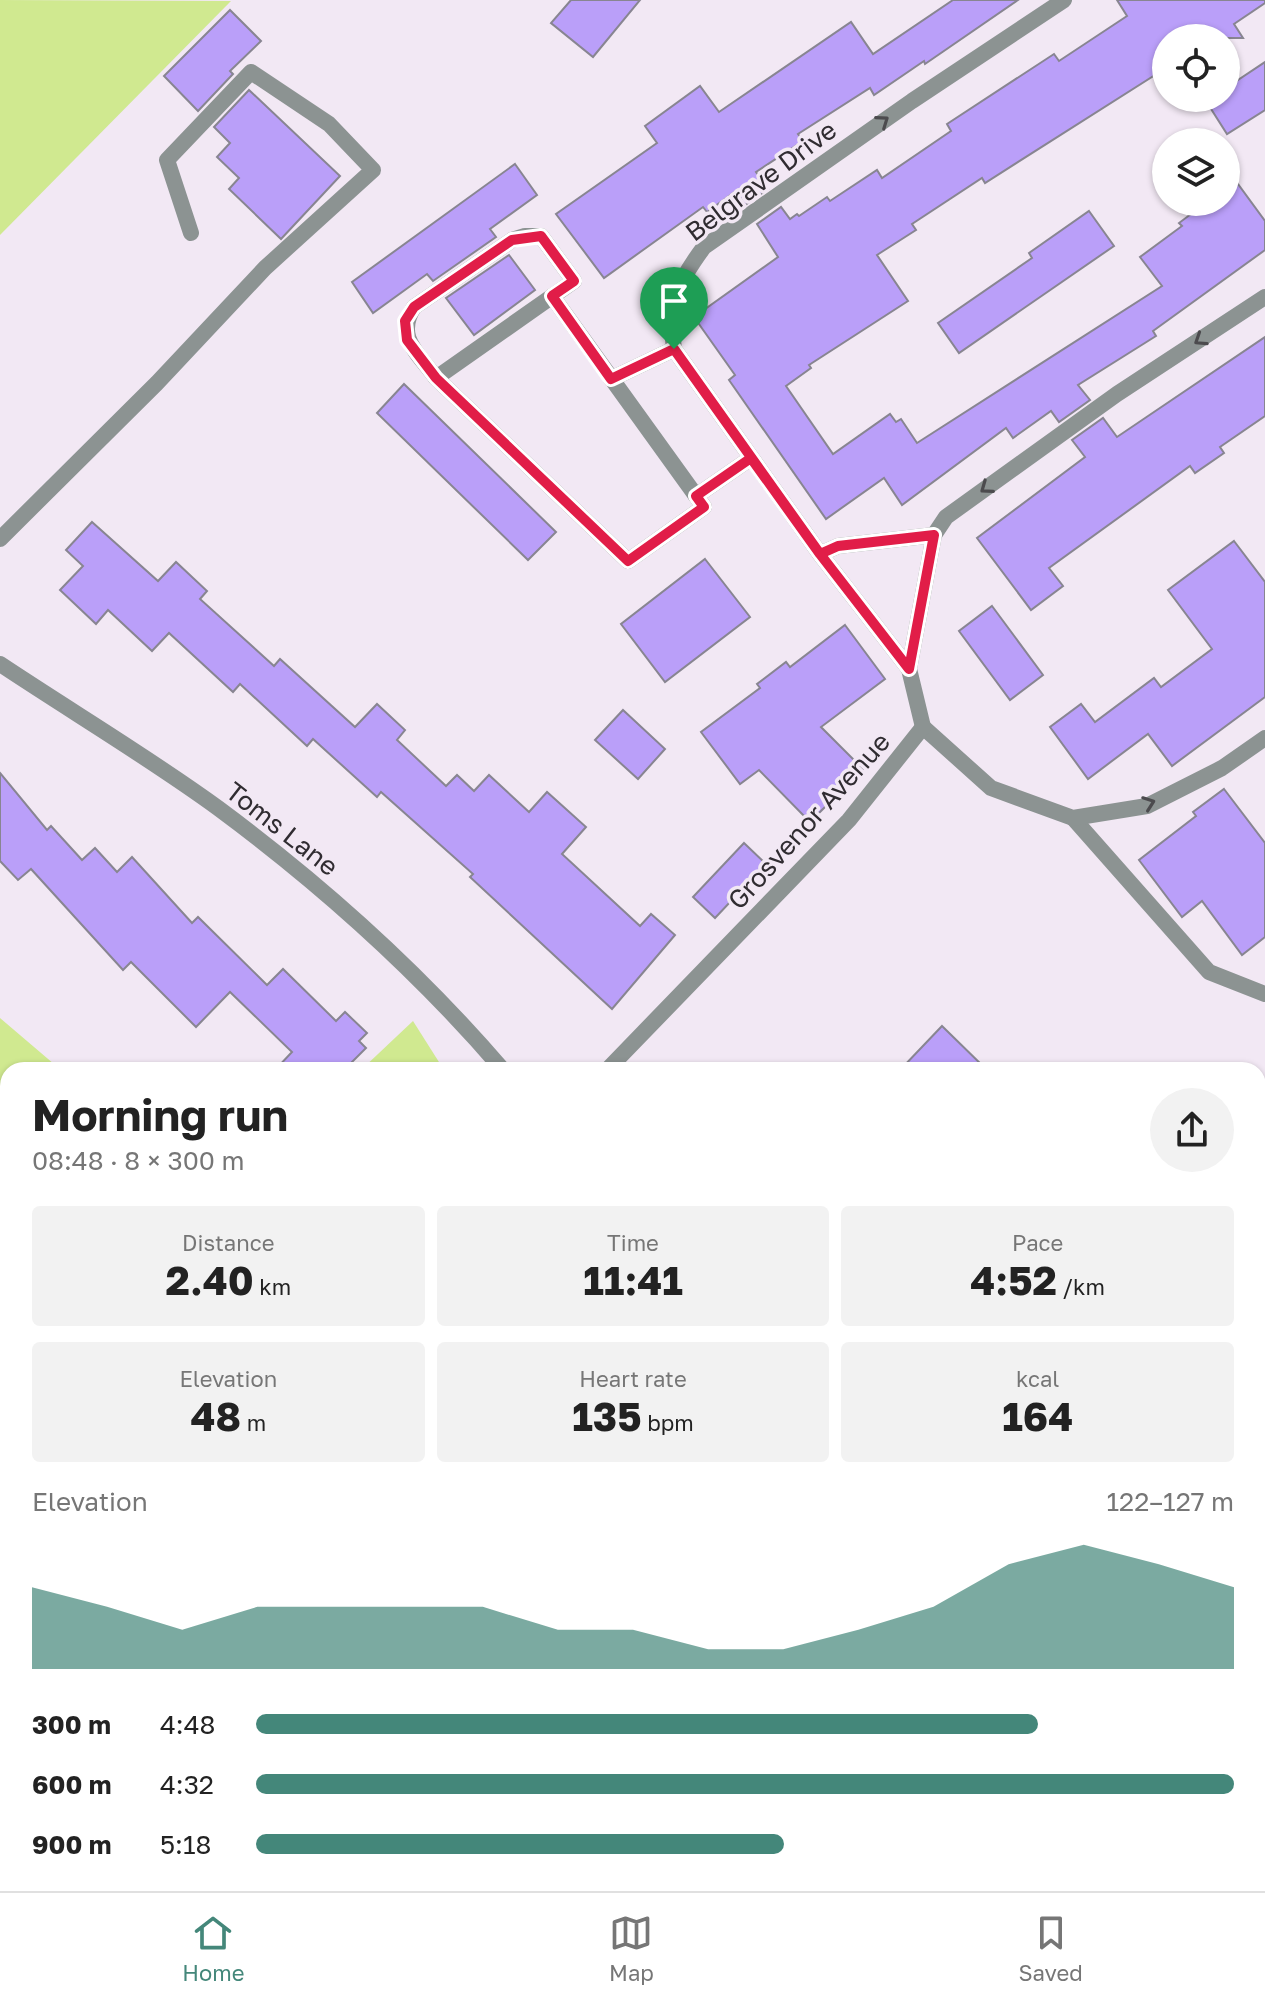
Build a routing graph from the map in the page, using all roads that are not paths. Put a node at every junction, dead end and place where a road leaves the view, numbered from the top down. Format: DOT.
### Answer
graph roads {
  1 [pos="1064,0"];
  2 [pos="191,233"];
  3 [pos="552,296"];
  4 [pos="1265,297"];
  5 [pos="674,349"];
  6 [pos="436,378"];
  7 [pos="611,379"];
  8 [pos="751,458"];
  9 [pos="696,496"];
  10 [pos="934,535"];
  11 [pos="0,539"];
  12 [pos="820,554"];
  13 [pos="0,664"];
  14 [pos="909,669"];
  15 [pos="923,727"];
  16 [pos="1265,738"];
  17 [pos="1073,818"];
  18 [pos="1265,994"];
  19 [pos="496,1062"];
  20 [pos="615,1062"];
  5 -- 1 [label="street, Belgrave Drive, one-way"];
  2 -- 11 [label="street"];
  3 -- 6 [label="street"];
  3 -- 6 [label="street"];
  3 -- 7 [label="street"];
  4 -- 10 [label="street, one-way"];
  5 -- 7 [label="street"];
  5 -- 8 [label="street"];
  6 -- 9 [label="street"];
  7 -- 9 [label="street"];
  8 -- 9 [label="street"];
  8 -- 12 [label="street"];
  10 -- 12 [label="street"];
  10 -- 14 [label="street, Grosvenor Avenue"];
  12 -- 14 [label="street"];
  13 -- 19 [label="street, Toms Lane"];
  14 -- 15 [label="street, Grosvenor Avenue"];
  15 -- 17 [label="street"];
  15 -- 20 [label="street, Grosvenor Avenue"];
  17 -- 16 [label="street, one-way"];
  17 -- 18 [label="street"];
}
